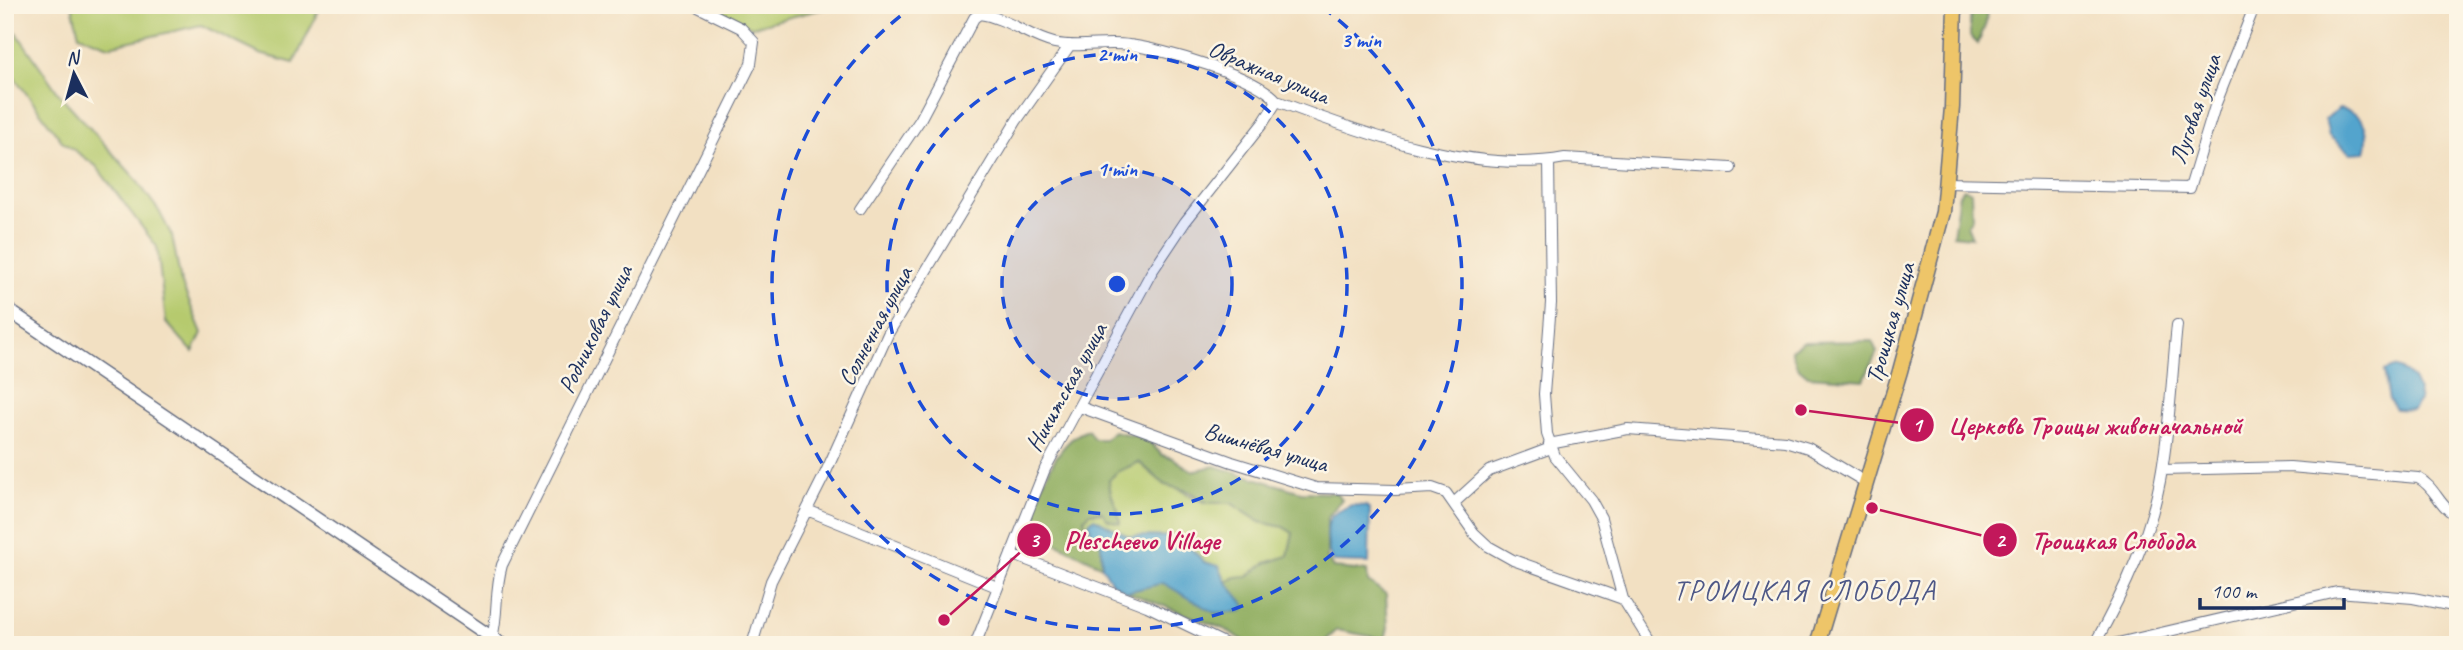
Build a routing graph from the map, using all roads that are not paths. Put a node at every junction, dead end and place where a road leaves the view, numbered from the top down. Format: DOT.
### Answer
graph roads {
  1 [pos="694,5"];
  2 [pos="1955,5"];
  3 [pos="2256,5"];
  4 [pos="1070,46"];
  5 [pos="1278,101"];
  6 [pos="1549,161"];
  7 [pos="1731,168"];
  8 [pos="1947,183"];
  9 [pos="859,209"];
  10 [pos="5,308"];
  11 [pos="2177,325"];
  12 [pos="1080,407"];
  13 [pos="1550,446"];
  14 [pos="2162,470"];
  15 [pos="1867,483"];
  16 [pos="1455,502"];
  17 [pos="807,510"];
  18 [pos="2458,516"];
  19 [pos="1011,554"];
  20 [pos="998,587"];
  21 [pos="1623,599"];
  22 [pos="2458,607"];
  23 [pos="497,641"];
  24 [pos="752,645"];
  25 [pos="975,645"];
  26 [pos="1228,645"];
  27 [pos="1652,645"];
  28 [pos="1817,645"];
  29 [pos="2094,645"];
  30 [pos="2109,645"];
  1 -- 23 [label="street, Родниковая улица"];
  2 -- 8 [label="main road, Троицкая улица"];
  3 -- 8 [label="street, Луговая улица"];
  4 -- 5 [label="street, Овражная улица"];
  4 -- 9 [label="street, Овражная улица"];
  4 -- 17 [label="street, Солнечная улица"];
  5 -- 6 [label="street, Овражная улица"];
  5 -- 12 [label="street, Никитская улица"];
  6 -- 7 [label="street, Овражная улица"];
  6 -- 13 [label="street"];
  8 -- 15 [label="main road, Троицкая улица"];
  10 -- 23 [label="street"];
  11 -- 14 [label="street"];
  12 -- 16 [label="street, Вишнёвая улица"];
  12 -- 19 [label="street, Никитская улица"];
  13 -- 15 [label="street"];
  13 -- 16 [label="street"];
  13 -- 21 [label="street"];
  14 -- 18 [label="street"];
  14 -- 29 [label="street"];
  15 -- 28 [label="main road, Троицкая улица"];
  16 -- 21 [label="street"];
  17 -- 20 [label="street"];
  17 -- 24 [label="street, Солнечная улица"];
  19 -- 20 [label="street, Никитская улица"];
  19 -- 26 [label="street"];
  20 -- 25 [label="street, Никитская улица"];
  21 -- 27 [label="street"];
  22 -- 30 [label="street"];
}
